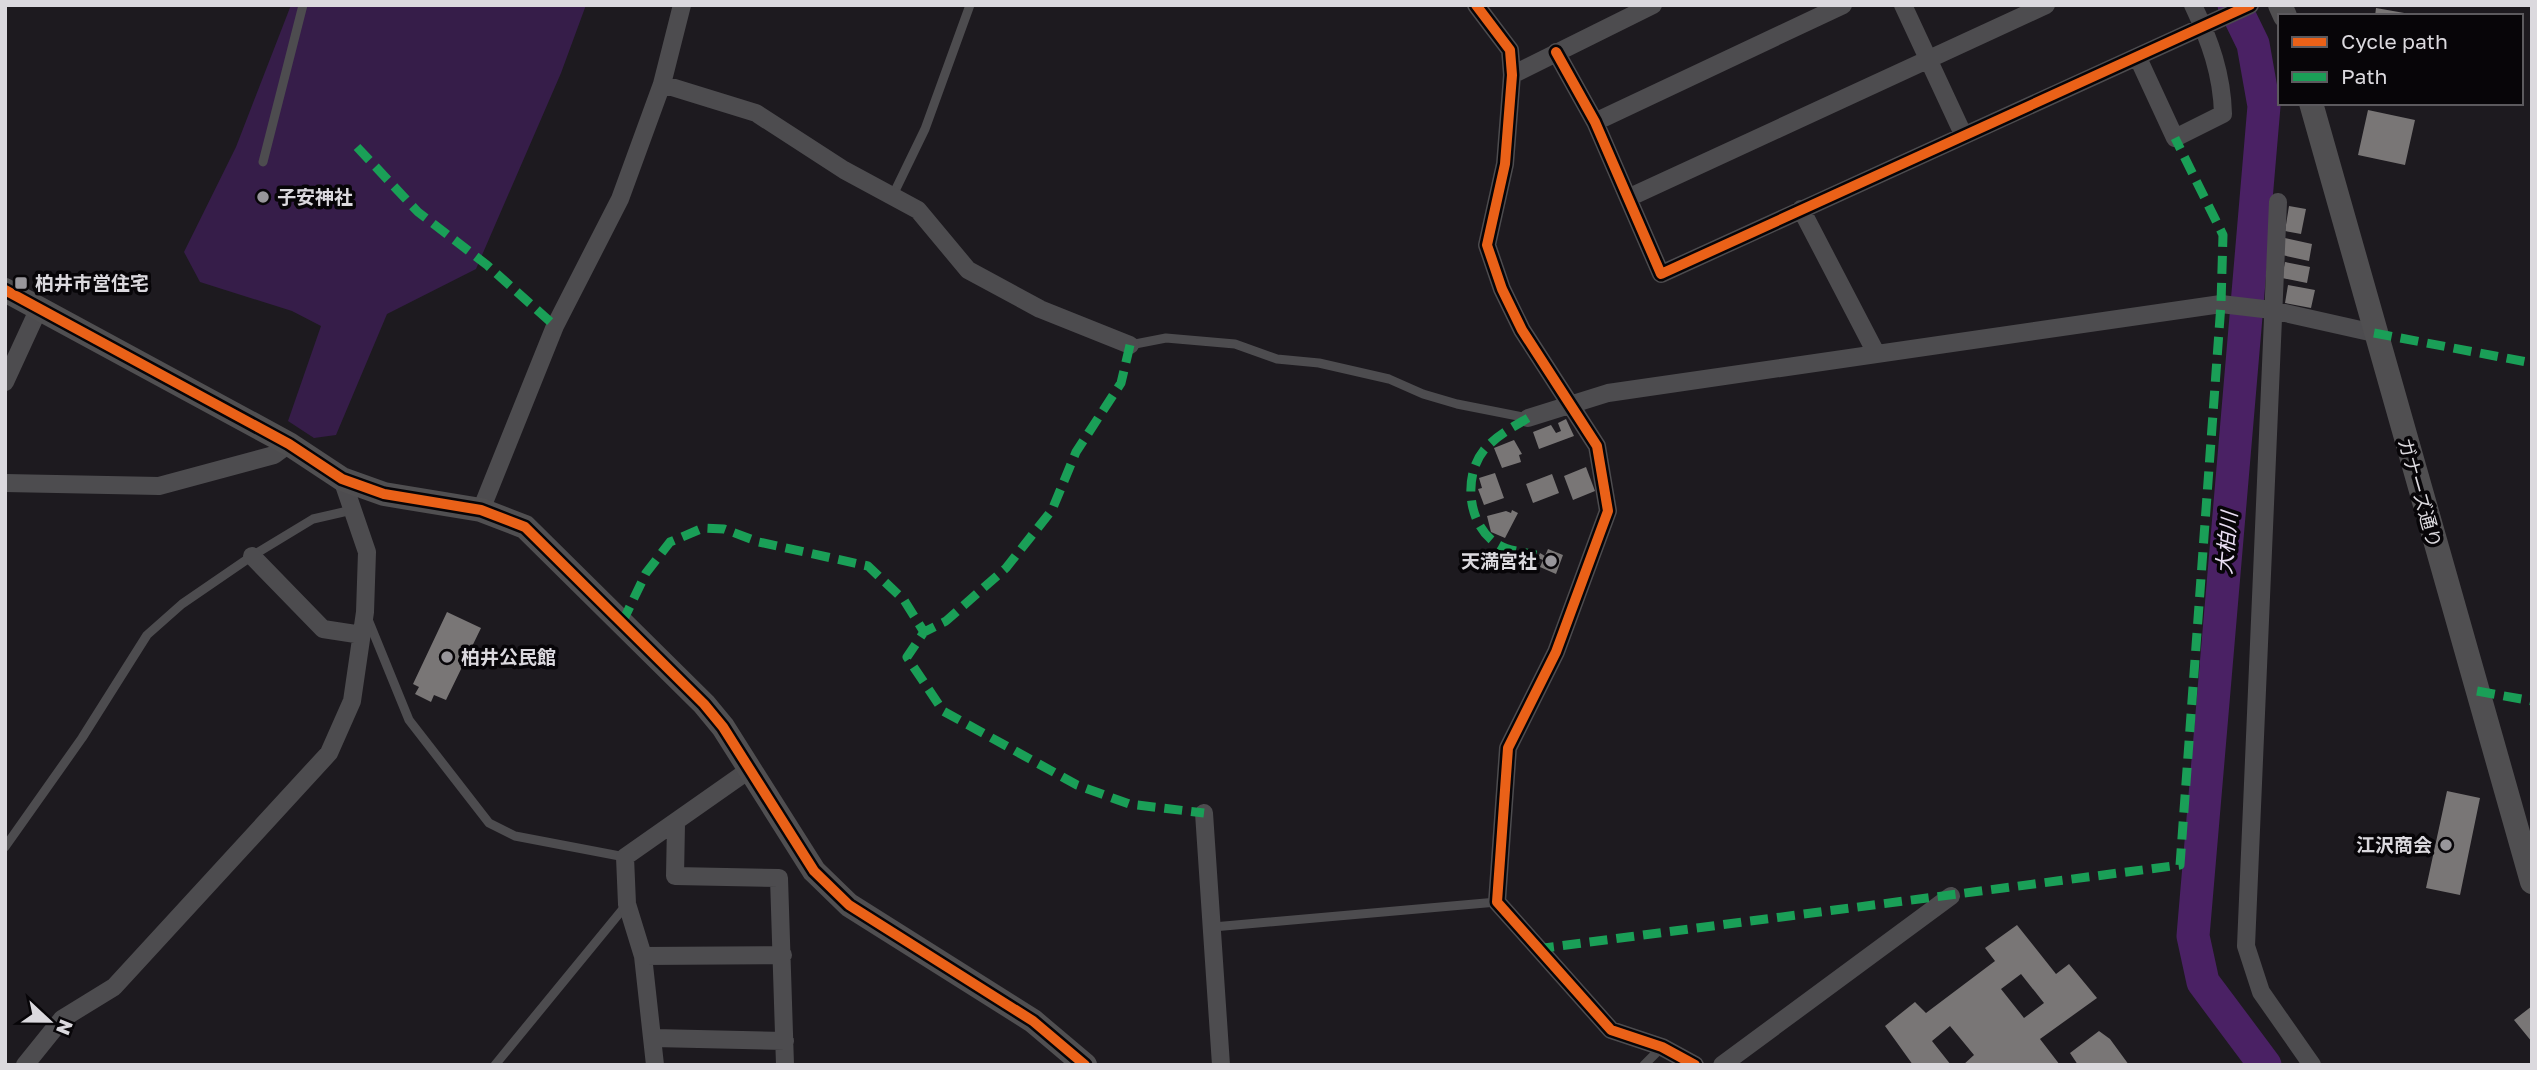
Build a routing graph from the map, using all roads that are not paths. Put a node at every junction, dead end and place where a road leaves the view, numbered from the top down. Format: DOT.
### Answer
graph roads {
  1 [pos="303,5"];
  2 [pos="682,5"];
  3 [pos="970,5"];
  4 [pos="1476,5"];
  5 [pos="1653,5"];
  6 [pos="1843,5"];
  7 [pos="1903,5"];
  8 [pos="2046,5"];
  9 [pos="2193,5"];
  10 [pos="2250,5"];
  11 [pos="2209,25"];
  12 [pos="1556,52"];
  13 [pos="1928,58"];
  14 [pos="2138,58"];
  15 [pos="1512,75"];
  16 [pos="662,84"];
  17 [pos="2312,105"];
  18 [pos="1595,122"];
  19 [pos="1964,134"];
  20 [pos="263,162"];
  21 [pos="893,195"];
  22 [pos="1628,198"];
  23 [pos="2278,202"];
  24 [pos="1801,209"];
  25 [pos="5,290"];
  26 [pos="39,308"];
  27 [pos="2272,310"];
  28 [pos="2374,333"];
  29 [pos="1130,345"];
  30 [pos="1876,353"];
  31 [pos="5,382"];
  32 [pos="1571,404"];
  33 [pos="1528,418"];
  34 [pos="289,444"];
  35 [pos="342,479"];
  36 [pos="5,483"];
  37 [pos="352,510"];
  38 [pos="481,510"];
  39 [pos="252,556"];
  40 [pos="365,612"];
  41 [pos="362,635"];
  42 [pos="749,771"];
  43 [pos="1204,813"];
  44 [pos="676,824"];
  45 [pos="5,847"];
  46 [pos="625,857"];
  47 [pos="2532,882"];
  48 [pos="1951,896"];
  49 [pos="1497,902"];
  50 [pos="627,904"];
  51 [pos="1213,927"];
  52 [pos="783,955"];
  53 [pos="643,956"];
  54 [pos="654,1038"];
  55 [pos="785,1041"];
  56 [pos="1662,1047"];
  57 [pos="25,1065"];
  58 [pos="495,1065"];
  59 [pos="655,1065"];
  60 [pos="785,1065"];
  61 [pos="1085,1065"];
  62 [pos="1221,1065"];
  63 [pos="1644,1065"];
  64 [pos="1695,1065"];
  65 [pos="1721,1065"];
  66 [pos="2312,1065"];
  1 -- 20 [label="lane"];
  2 -- 16 [label="street"];
  3 -- 21 [label="lane"];
  4 -- 15 [label="street"];
  5 -- 12 [label="street"];
  6 -- 18 [label="street"];
  7 -- 13 [label="street"];
  8 -- 13 [label="street"];
  9 -- 11 [label="street"];
  10 -- 11 [label="street"];
  11 -- 14 [label="street"];
  11 -- 14 [label="street"];
  12 -- 15 [label="street"];
  12 -- 18 [label="street"];
  13 -- 19 [label="street"];
  13 -- 22 [label="street"];
  14 -- 19 [label="street"];
  15 -- 32 [label="street"];
  16 -- 21 [label="street"];
  16 -- 38 [label="street"];
  17 -- 28 [label="street, ガナーズ通り"];
  18 -- 22 [label="street"];
  19 -- 24 [label="street"];
  21 -- 29 [label="street"];
  22 -- 24 [label="street"];
  23 -- 27 [label="street"];
  24 -- 30 [label="street"];
  25 -- 26 [label="street"];
  26 -- 31 [label="street"];
  26 -- 34 [label="street"];
  27 -- 28 [label="street"];
  27 -- 30 [label="street"];
  27 -- 66 [label="street"];
  28 -- 47 [label="street, ガナーズ通り"];
  29 -- 33 [label="lane"];
  30 -- 32 [label="street"];
  32 -- 33 [label="street"];
  32 -- 49 [label="street"];
  34 -- 35 [label="street"];
  34 -- 36 [label="street"];
  35 -- 37 [label="street"];
  35 -- 38 [label="street"];
  37 -- 39 [label="lane"];
  37 -- 40 [label="street"];
  38 -- 42 [label="street"];
  39 -- 41 [label="street"];
  39 -- 45 [label="lane"];
  40 -- 41 [label="street"];
  40 -- 46 [label="lane"];
  41 -- 57 [label="street"];
  42 -- 44 [label="street"];
  42 -- 61 [label="street"];
  43 -- 51 [label="street"];
  44 -- 46 [label="street"];
  44 -- 52 [label="street"];
  46 -- 50 [label="street"];
  48 -- 65 [label="street"];
  49 -- 51 [label="lane"];
  49 -- 56 [label="street"];
  50 -- 53 [label="street"];
  50 -- 58 [label="lane"];
  51 -- 62 [label="street"];
  52 -- 53 [label="street"];
  52 -- 55 [label="street"];
  53 -- 54 [label="street"];
  54 -- 55 [label="street"];
  54 -- 59 [label="street"];
  55 -- 60 [label="street"];
  56 -- 63 [label="lane"];
  56 -- 64 [label="street"];
}
